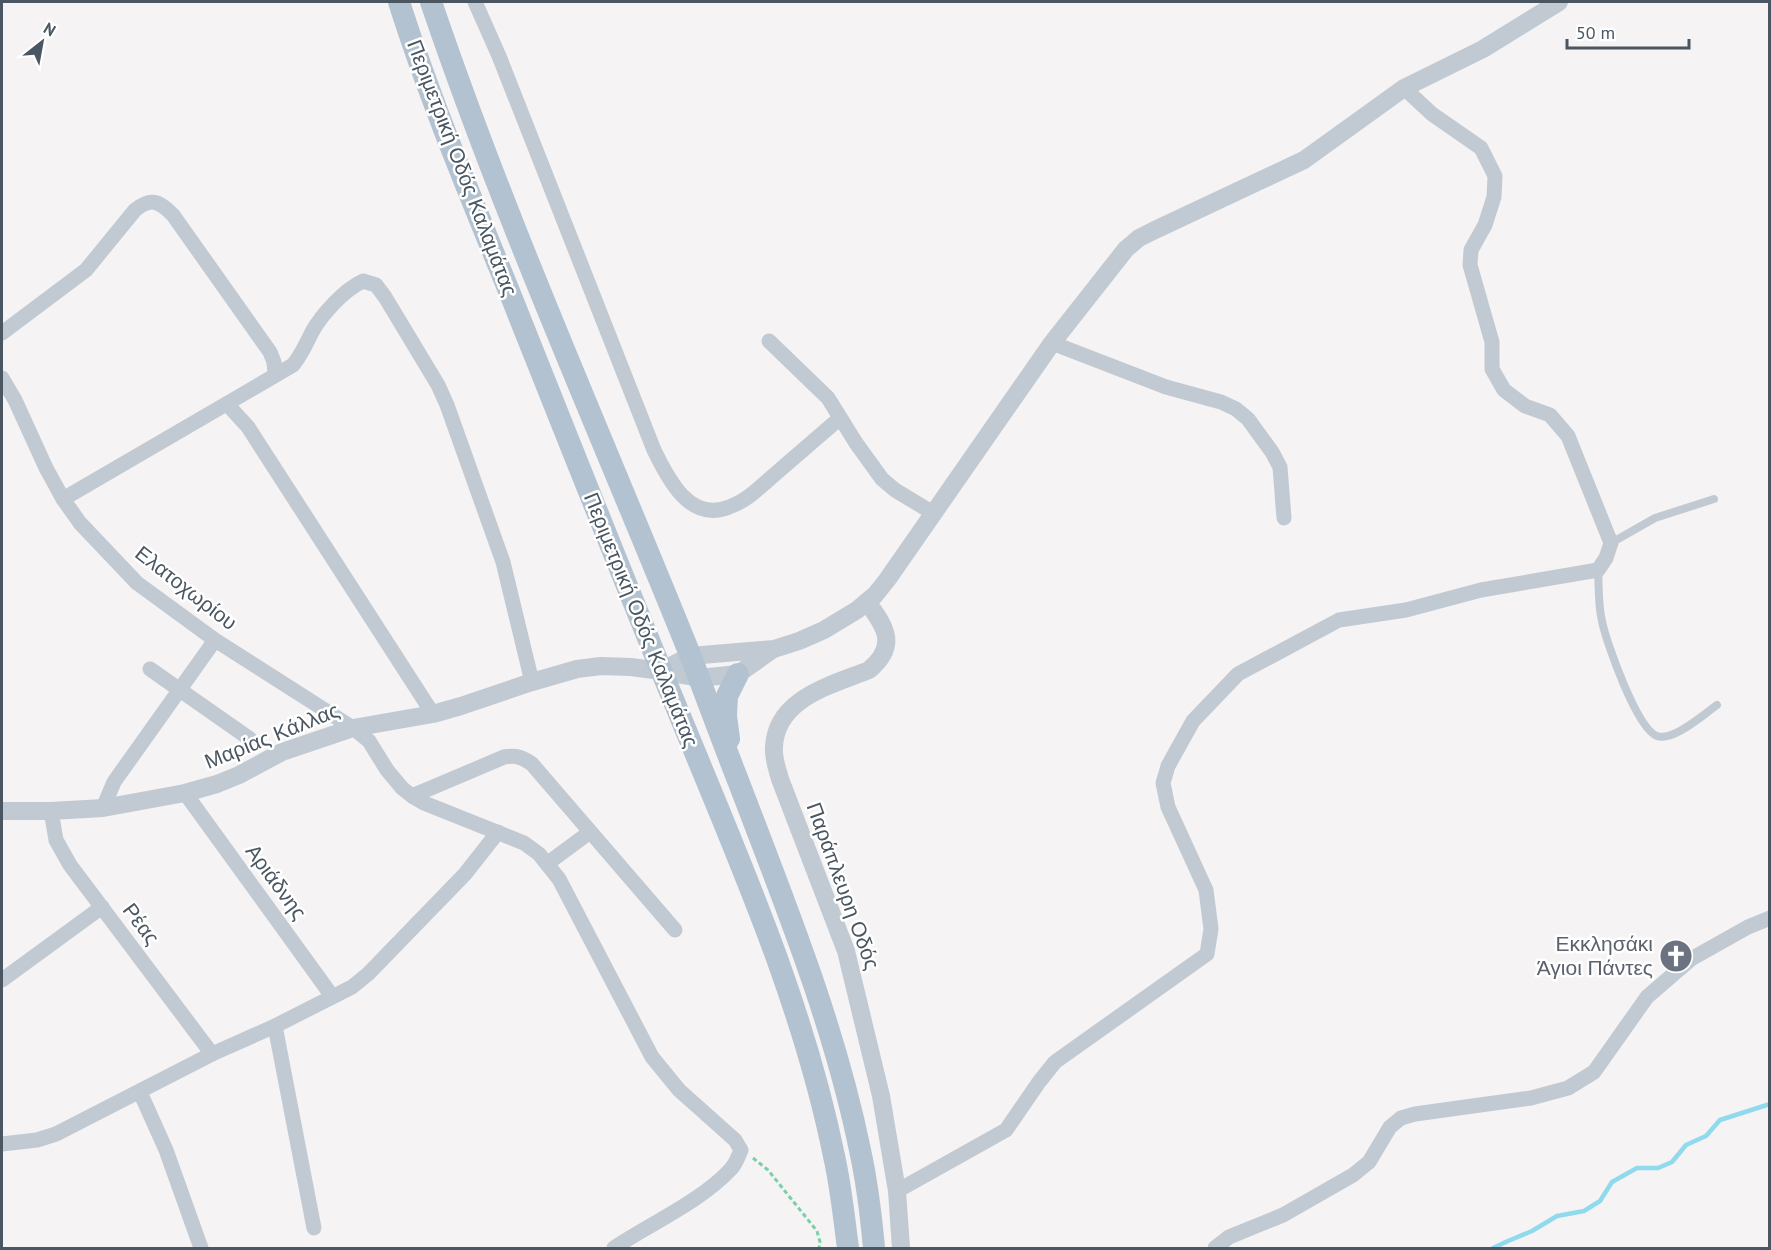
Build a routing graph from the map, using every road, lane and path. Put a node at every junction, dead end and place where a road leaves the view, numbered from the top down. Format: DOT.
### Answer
graph roads {
  1 [pos="399,2"];
  2 [pos="431,2"];
  3 [pos="475,2"];
  4 [pos="1559,2"];
  5 [pos="1404,88"];
  6 [pos="2,333"];
  7 [pos="769,341"];
  8 [pos="1052,343"];
  9 [pos="275,374"];
  10 [pos="2,378"];
  11 [pos="227,404"];
  12 [pos="840,418"];
  13 [pos="1714,499"];
  14 [pos="63,500"];
  15 [pos="933,513"];
  16 [pos="1284,519"];
  17 [pos="1611,543"];
  18 [pos="1598,570"];
  19 [pos="867,602"];
  20 [pos="215,640"];
  21 [pos="774,649"];
  22 [pos="690,656"];
  23 [pos="150,669"];
  24 [pos="661,671"];
  25 [pos="738,674"];
  26 [pos="699,678"];
  27 [pos="532,682"];
  28 [pos="180,690"];
  29 [pos="1717,705"];
  30 [pos="433,714"];
  31 [pos="353,728"];
  32 [pos="250,739"];
  33 [pos="740,787"];
  34 [pos="185,793"];
  35 [pos="412,796"];
  36 [pos="103,808"];
  37 [pos="2,811"];
  38 [pos="51,811"];
  39 [pos="498,832"];
  40 [pos="590,832"];
  41 [pos="548,863"];
  42 [pos="102,907"];
  43 [pos="1770,918"];
  44 [pos="675,930"];
  45 [pos="2,980"];
  46 [pos="332,996"];
  47 [pos="275,1026"];
  48 [pos="212,1054"];
  49 [pos="140,1092"];
  50 [pos="2,1144"];
  51 [pos="741,1150"];
  52 [pos="897,1191"];
  53 [pos="314,1228"];
  54 [pos="201,1248"];
  55 [pos="614,1248"];
  56 [pos="819,1248"];
  57 [pos="848,1248"];
  58 [pos="874,1248"];
  59 [pos="901,1248"];
  60 [pos="1215,1248"];
  1 -- 24 [label="main road, Περιμετρική Οδός Καλαμάτας"];
  2 -- 22 [label="main road, Περιμετρική Οδός Καλαμάτας"];
  3 -- 12 [label="street"];
  4 -- 5 [label="street"];
  5 -- 8 [label="street"];
  5 -- 17 [label="street"];
  6 -- 9 [label="street"];
  7 -- 12 [label="street"];
  8 -- 15 [label="street"];
  8 -- 16 [label="street"];
  9 -- 11 [label="street"];
  9 -- 27 [label="street"];
  10 -- 14 [label="street, Ελατοχωρίου"];
  11 -- 14 [label="street"];
  11 -- 30 [label="street"];
  12 -- 15 [label="street"];
  13 -- 17 [label="lane"];
  14 -- 20 [label="street, Ελατοχωρίου"];
  15 -- 19 [label="street"];
  17 -- 18 [label="street"];
  18 -- 29 [label="lane"];
  18 -- 52 [label="street"];
  19 -- 21 [label="street"];
  19 -- 52 [label="street, Παράπλευρη Οδός"];
  20 -- 28 [label="street"];
  20 -- 31 [label="street, Ελατοχωρίου"];
  21 -- 22 [label="street"];
  21 -- 25 [label="street"];
  22 -- 24 [label="street"];
  22 -- 26 [label="main road, Περιμετρική Οδός Καλαμάτας"];
  23 -- 28 [label="street"];
  24 -- 26 [label="street, Μαρίας Κάλλας"];
  24 -- 27 [label="street, Μαρίας Κάλλας"];
  24 -- 57 [label="main road, Περιμετρική Οδός Καλαμάτας"];
  25 -- 26 [label="street, Μαρίας Κάλλας"];
  25 -- 33 [label="main road"];
  26 -- 33 [label="main road, Περιμετρική Οδός Καλαμάτας"];
  27 -- 30 [label="street, Μαρίας Κάλλας"];
  28 -- 32 [label="street"];
  28 -- 36 [label="street"];
  30 -- 31 [label="street, Μαρίας Κάλλας"];
  31 -- 34 [label="street, Μαρίας Κάλλας"];
  31 -- 35 [label="street, Ελατοχωρίου"];
  33 -- 58 [label="main road, Περιμετρική Οδός Καλαμάτας"];
  34 -- 36 [label="street, Μαρίας Κάλλας"];
  34 -- 46 [label="street, Αριάδνης"];
  35 -- 39 [label="street, Ελατοχωρίου"];
  35 -- 40 [label="street"];
  36 -- 38 [label="street, Μαρίας Κάλλας"];
  37 -- 38 [label="street, Μαρίας Κάλλας"];
  38 -- 42 [label="street, Ρέας"];
  39 -- 41 [label="street, Ελατοχωρίου"];
  39 -- 46 [label="street"];
  40 -- 41 [label="street"];
  40 -- 44 [label="street"];
  41 -- 51 [label="street, Ελατοχωρίου"];
  42 -- 45 [label="street"];
  42 -- 48 [label="street, Ρέας"];
  43 -- 60 [label="street"];
  46 -- 47 [label="street"];
  47 -- 48 [label="street"];
  47 -- 53 [label="street"];
  48 -- 49 [label="street"];
  49 -- 50 [label="street"];
  49 -- 54 [label="street"];
  51 -- 55 [label="street"];
  51 -- 56 [label="path"];
  52 -- 59 [label="street, Παράπλευρη Οδός"];
}
